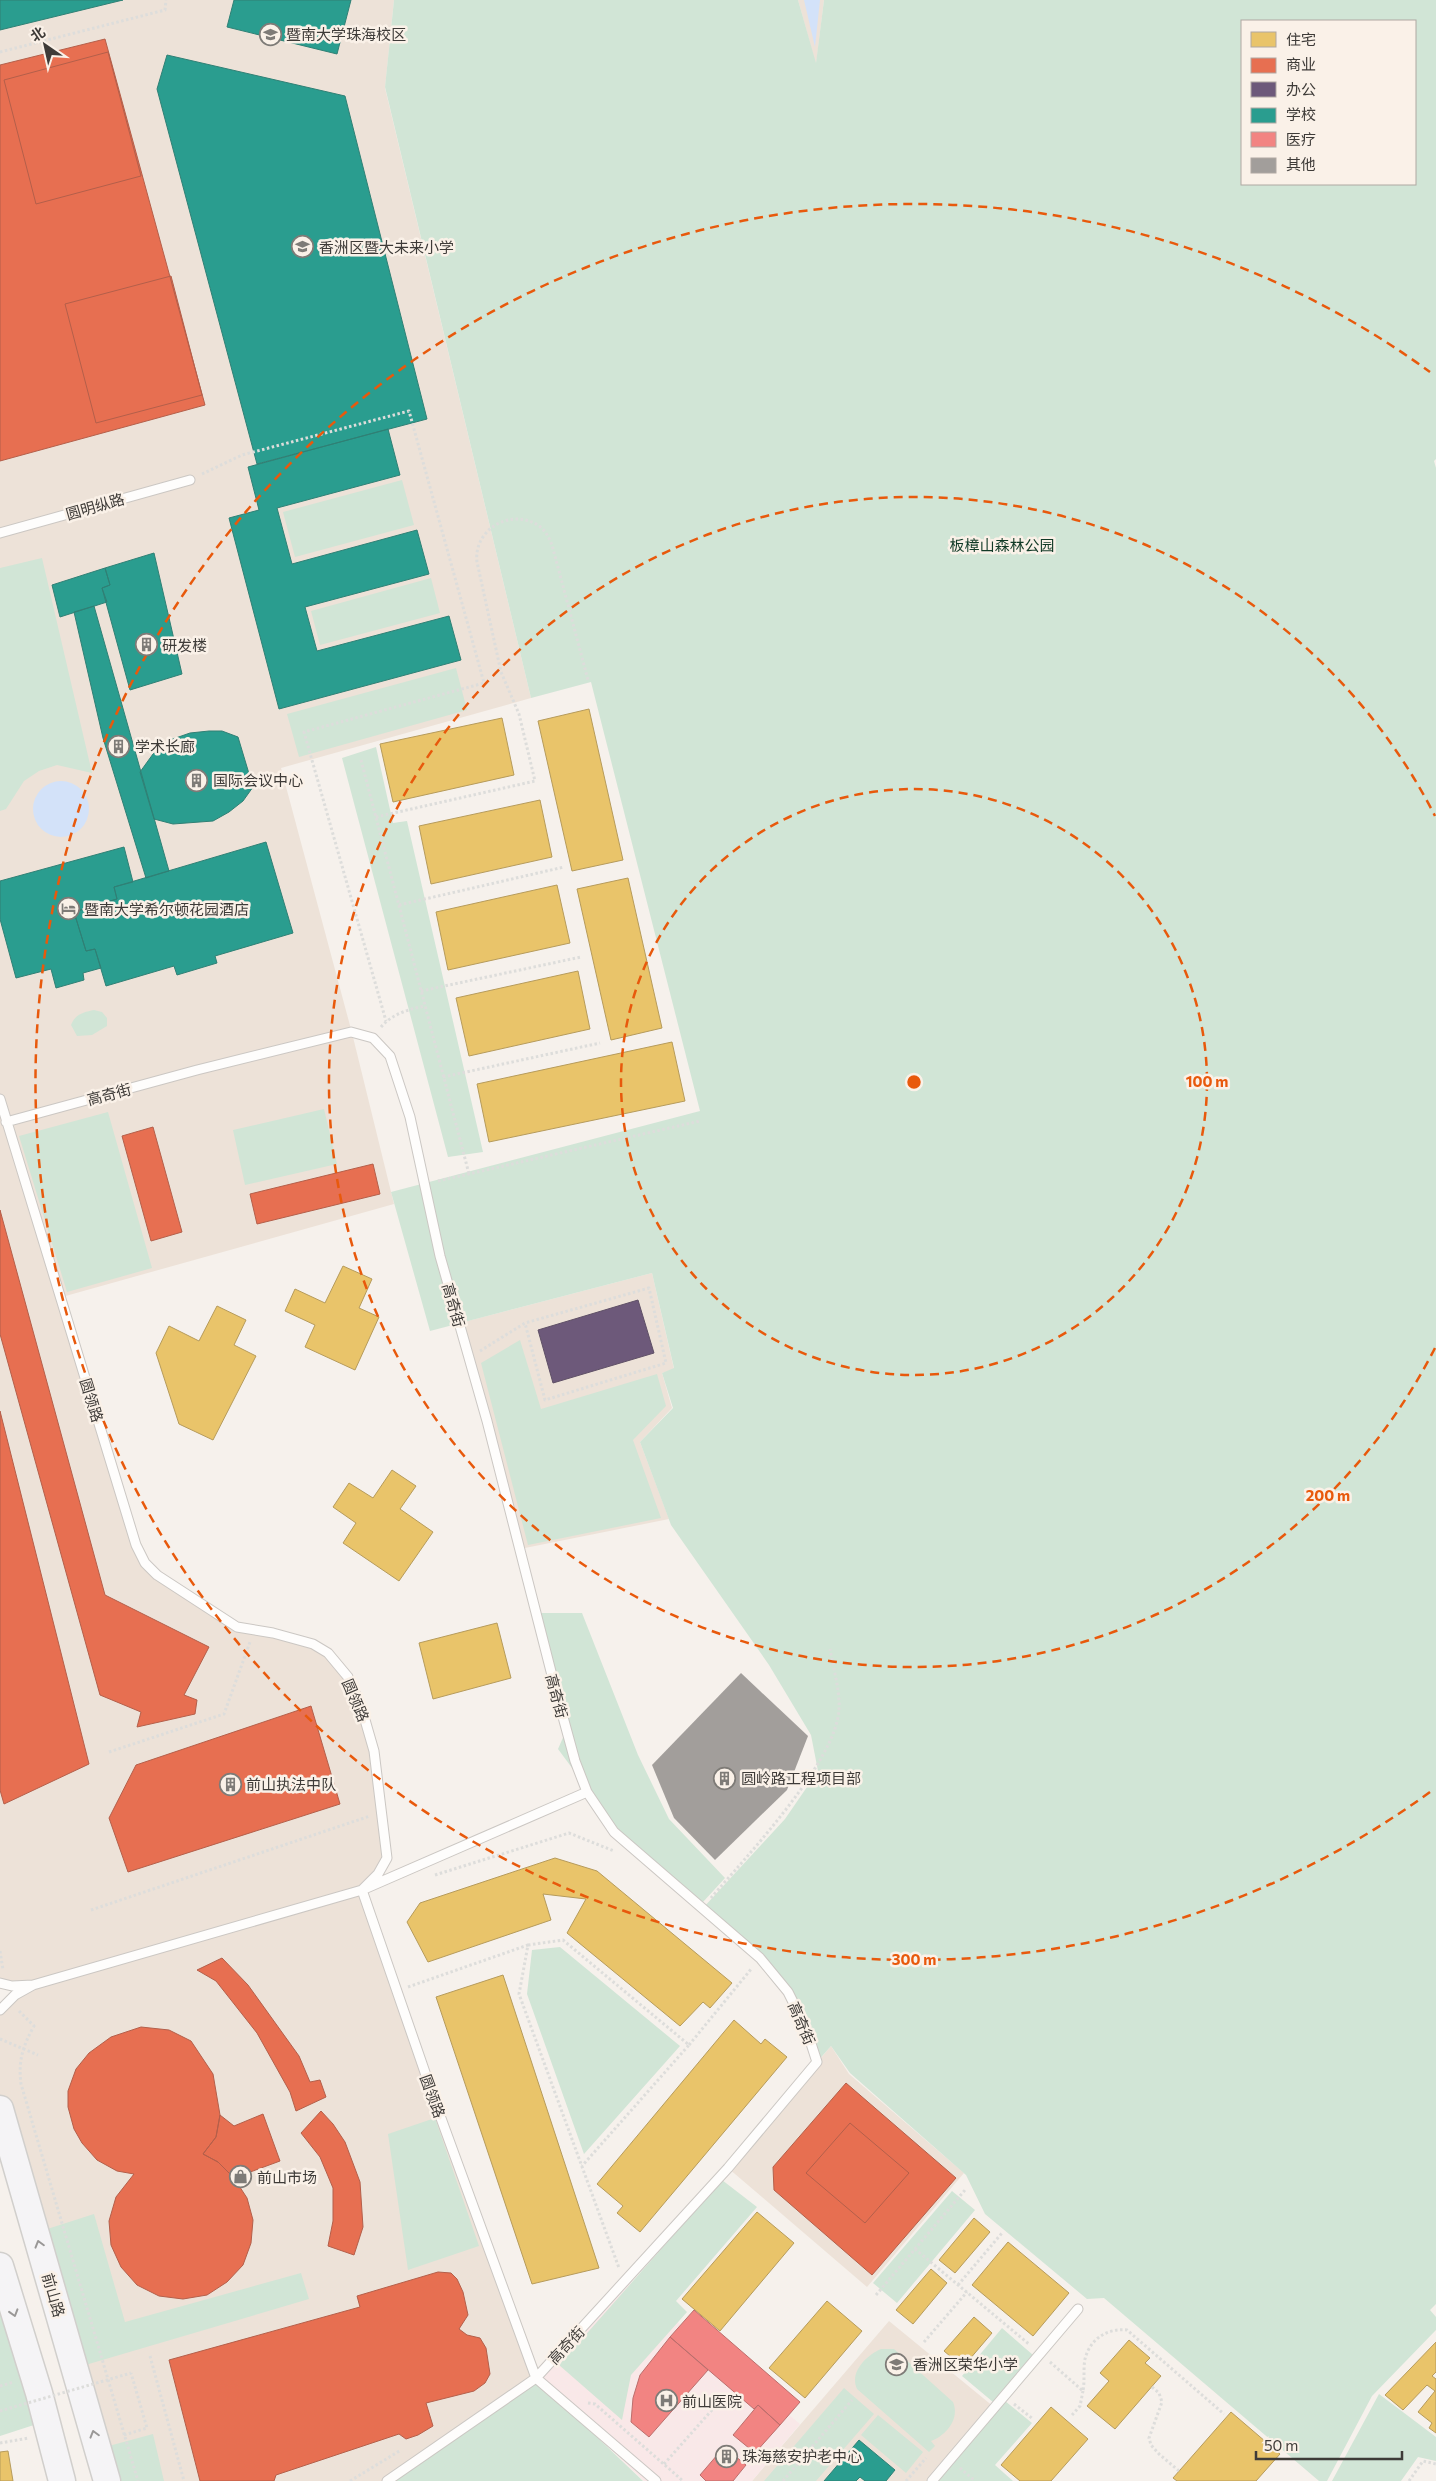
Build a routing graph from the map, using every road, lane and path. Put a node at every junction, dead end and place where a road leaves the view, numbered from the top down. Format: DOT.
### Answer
graph roads {
  1 [pos="166,0"];
  2 [pos="0,52"];
  3 [pos="190,480"];
  4 [pos="0,533"];
  5 [pos="588,680"];
  6 [pos="361,760"];
  7 [pos="376,817"];
  8 [pos="564,867"];
  9 [pos="399,906"];
  10 [pos="581,957"];
  11 [pos="421,991"];
  12 [pos="425,1006"];
  13 [pos="386,1022"];
  14 [pos="373,1038"];
  15 [pos="600,1043"];
  16 [pos="443,1077"];
  17 [pos="0,1099"];
  18 [pos="700,1120"];
  19 [pos="6,1122"];
  20 [pos="469,1174"];
  21 [pos="425,1184"];
  22 [pos="525,1322"];
  23 [pos="469,1358"];
  24 [pos="255,1630"];
  25 [pos="830,1648"];
  26 [pos="110,1752"];
  27 [pos="587,1792"];
  28 [pos="382,1812"];
  29 [pos="637,1852"];
  30 [pos="430,1877"];
  31 [pos="362,1890"];
  32 [pos="703,1908"];
  33 [pos="91,1910"];
  34 [pos="528,1945"];
  35 [pos="0,1951"];
  36 [pos="760,1958"];
  37 [pos="2,1984"];
  38 [pos="32,1985"];
  39 [pos="396,1992"];
  40 [pos="8,2001"];
  41 [pos="0,2010"];
  42 [pos="0,2039"];
  43 [pos="689,2046"];
  44 [pos="21,2049"];
  45 [pos="38,2055"];
  46 [pos="0,2109"];
  47 [pos="582,2166"];
  48 [pos="965,2190"];
  49 [pos="1002,2233"];
  50 [pos="915,2249"];
  51 [pos="0,2266"];
  52 [pos="624,2283"];
  53 [pos="958,2285"];
  54 [pos="967,2292"];
  55 [pos="876,2295"];
  56 [pos="1078,2309"];
  57 [pos="924,2342"];
  58 [pos="1040,2353"];
  59 [pos="150,2356"];
  60 [pos="536,2378"];
  61 [pos="1152,2387"];
  62 [pos="1083,2391"];
  63 [pos="728,2393"];
  64 [pos="1004,2395"];
  65 [pos="562,2400"];
  66 [pos="852,2400"];
  67 [pos="0,2411"];
  68 [pos="1224,2414"];
  69 [pos="1072,2415"];
  70 [pos="1033,2419"];
  71 [pos="51,2435"];
  72 [pos="124,2435"];
  73 [pos="0,2443"];
  74 [pos="400,2450"];
  75 [pos="926,2458"];
  76 [pos="950,2459"];
  77 [pos="664,2464"];
  78 [pos="1436,2464"];
  79 [pos="1179,2471"];
  80 [pos="62,2481"];
  81 [pos="107,2481"];
  82 [pos="138,2481"];
  83 [pos="184,2481"];
  84 [pos="350,2481"];
  85 [pos="387,2481"];
  86 [pos="656,2481"];
  87 [pos="683,2481"];
  88 [pos="783,2481"];
  89 [pos="906,2481"];
  90 [pos="932,2481"];
  91 [pos="975,2481"];
  92 [pos="1409,2481"];
  1 -- 2 [label="path"];
  3 -- 4 [label="lane, 圆明纵路"];
  3 -- 13 [label="path"];
  5 -- 7 [label="path"];
  6 -- 7 [label="path"];
  7 -- 9 [label="path"];
  8 -- 9 [label="path"];
  9 -- 11 [label="path"];
  10 -- 11 [label="path"];
  11 -- 12 [label="path"];
  12 -- 13 [label="path"];
  12 -- 16 [label="path"];
  13 -- 14 [label="path"];
  14 -- 19 [label="lane, 高奇街"];
  14 -- 21 [label="lane, 高奇街"];
  15 -- 16 [label="path"];
  16 -- 20 [label="path"];
  17 -- 19 [label="lane, 圆领路"];
  18 -- 20 [label="path"];
  19 -- 24 [label="lane, 圆领路"];
  20 -- 21 [label="path"];
  21 -- 23 [label="lane, 高奇街"];
  22 -- 22 [label="path"];
  22 -- 23 [label="path"];
  23 -- 27 [label="lane, 高奇街"];
  24 -- 26 [label="path"];
  24 -- 28 [label="lane, 圆领路"];
  25 -- 32 [label="path"];
  27 -- 29 [label="lane, 高奇街"];
  27 -- 31 [label="lane"];
  28 -- 31 [label="lane, 圆领路"];
  28 -- 33 [label="path"];
  29 -- 30 [label="path"];
  29 -- 32 [label="lane, 高奇街"];
  31 -- 38 [label="lane"];
  31 -- 39 [label="lane, 圆领路"];
  32 -- 36 [label="lane, 高奇街"];
  34 -- 39 [label="path"];
  34 -- 43 [label="path"];
  34 -- 47 [label="path"];
  35 -- 37 [label="path"];
  36 -- 43 [label="path"];
  36 -- 52 [label="lane, 高奇街"];
  37 -- 38 [label="lane"];
  38 -- 40 [label="lane"];
  39 -- 60 [label="lane, 圆领路"];
  40 -- 41 [label="lane"];
  40 -- 44 [label="path"];
  42 -- 44 [label="path"];
  43 -- 47 [label="path"];
  44 -- 45 [label="path"];
  44 -- 72 [label="path"];
  81 -- 46 [label="main road, 前山路, one-way"];
  47 -- 52 [label="path"];
  48 -- 50 [label="path"];
  49 -- 53 [label="path"];
  50 -- 53 [label="path"];
  50 -- 55 [label="path"];
  51 -- 71 [label="main road, one-way"];
  52 -- 60 [label="lane, 高奇街"];
  53 -- 54 [label="path"];
  54 -- 57 [label="path"];
  54 -- 58 [label="path"];
  56 -- 58 [label="lane"];
  58 -- 62 [label="path"];
  58 -- 64 [label="lane"];
  59 -- 83 [label="path"];
  60 -- 65 [label="lane"];
  60 -- 85 [label="lane, 高奇街"];
  61 -- 79 [label="path"];
  62 -- 68 [label="path"];
  62 -- 69 [label="path"];
  63 -- 77 [label="path"];
  64 -- 70 [label="path"];
  64 -- 76 [label="lane"];
  65 -- 77 [label="path"];
  65 -- 86 [label="lane"];
  66 -- 88 [label="path"];
  67 -- 72 [label="path, bridge"];
  71 -- 73 [label="path"];
  71 -- 80 [label="main road"];
  72 -- 82 [label="path"];
  74 -- 84 [label="path"];
  75 -- 89 [label="path"];
  76 -- 90 [label="lane"];
  76 -- 91 [label="path"];
  77 -- 87 [label="path"];
  78 -- 92 [label="path"];
}
